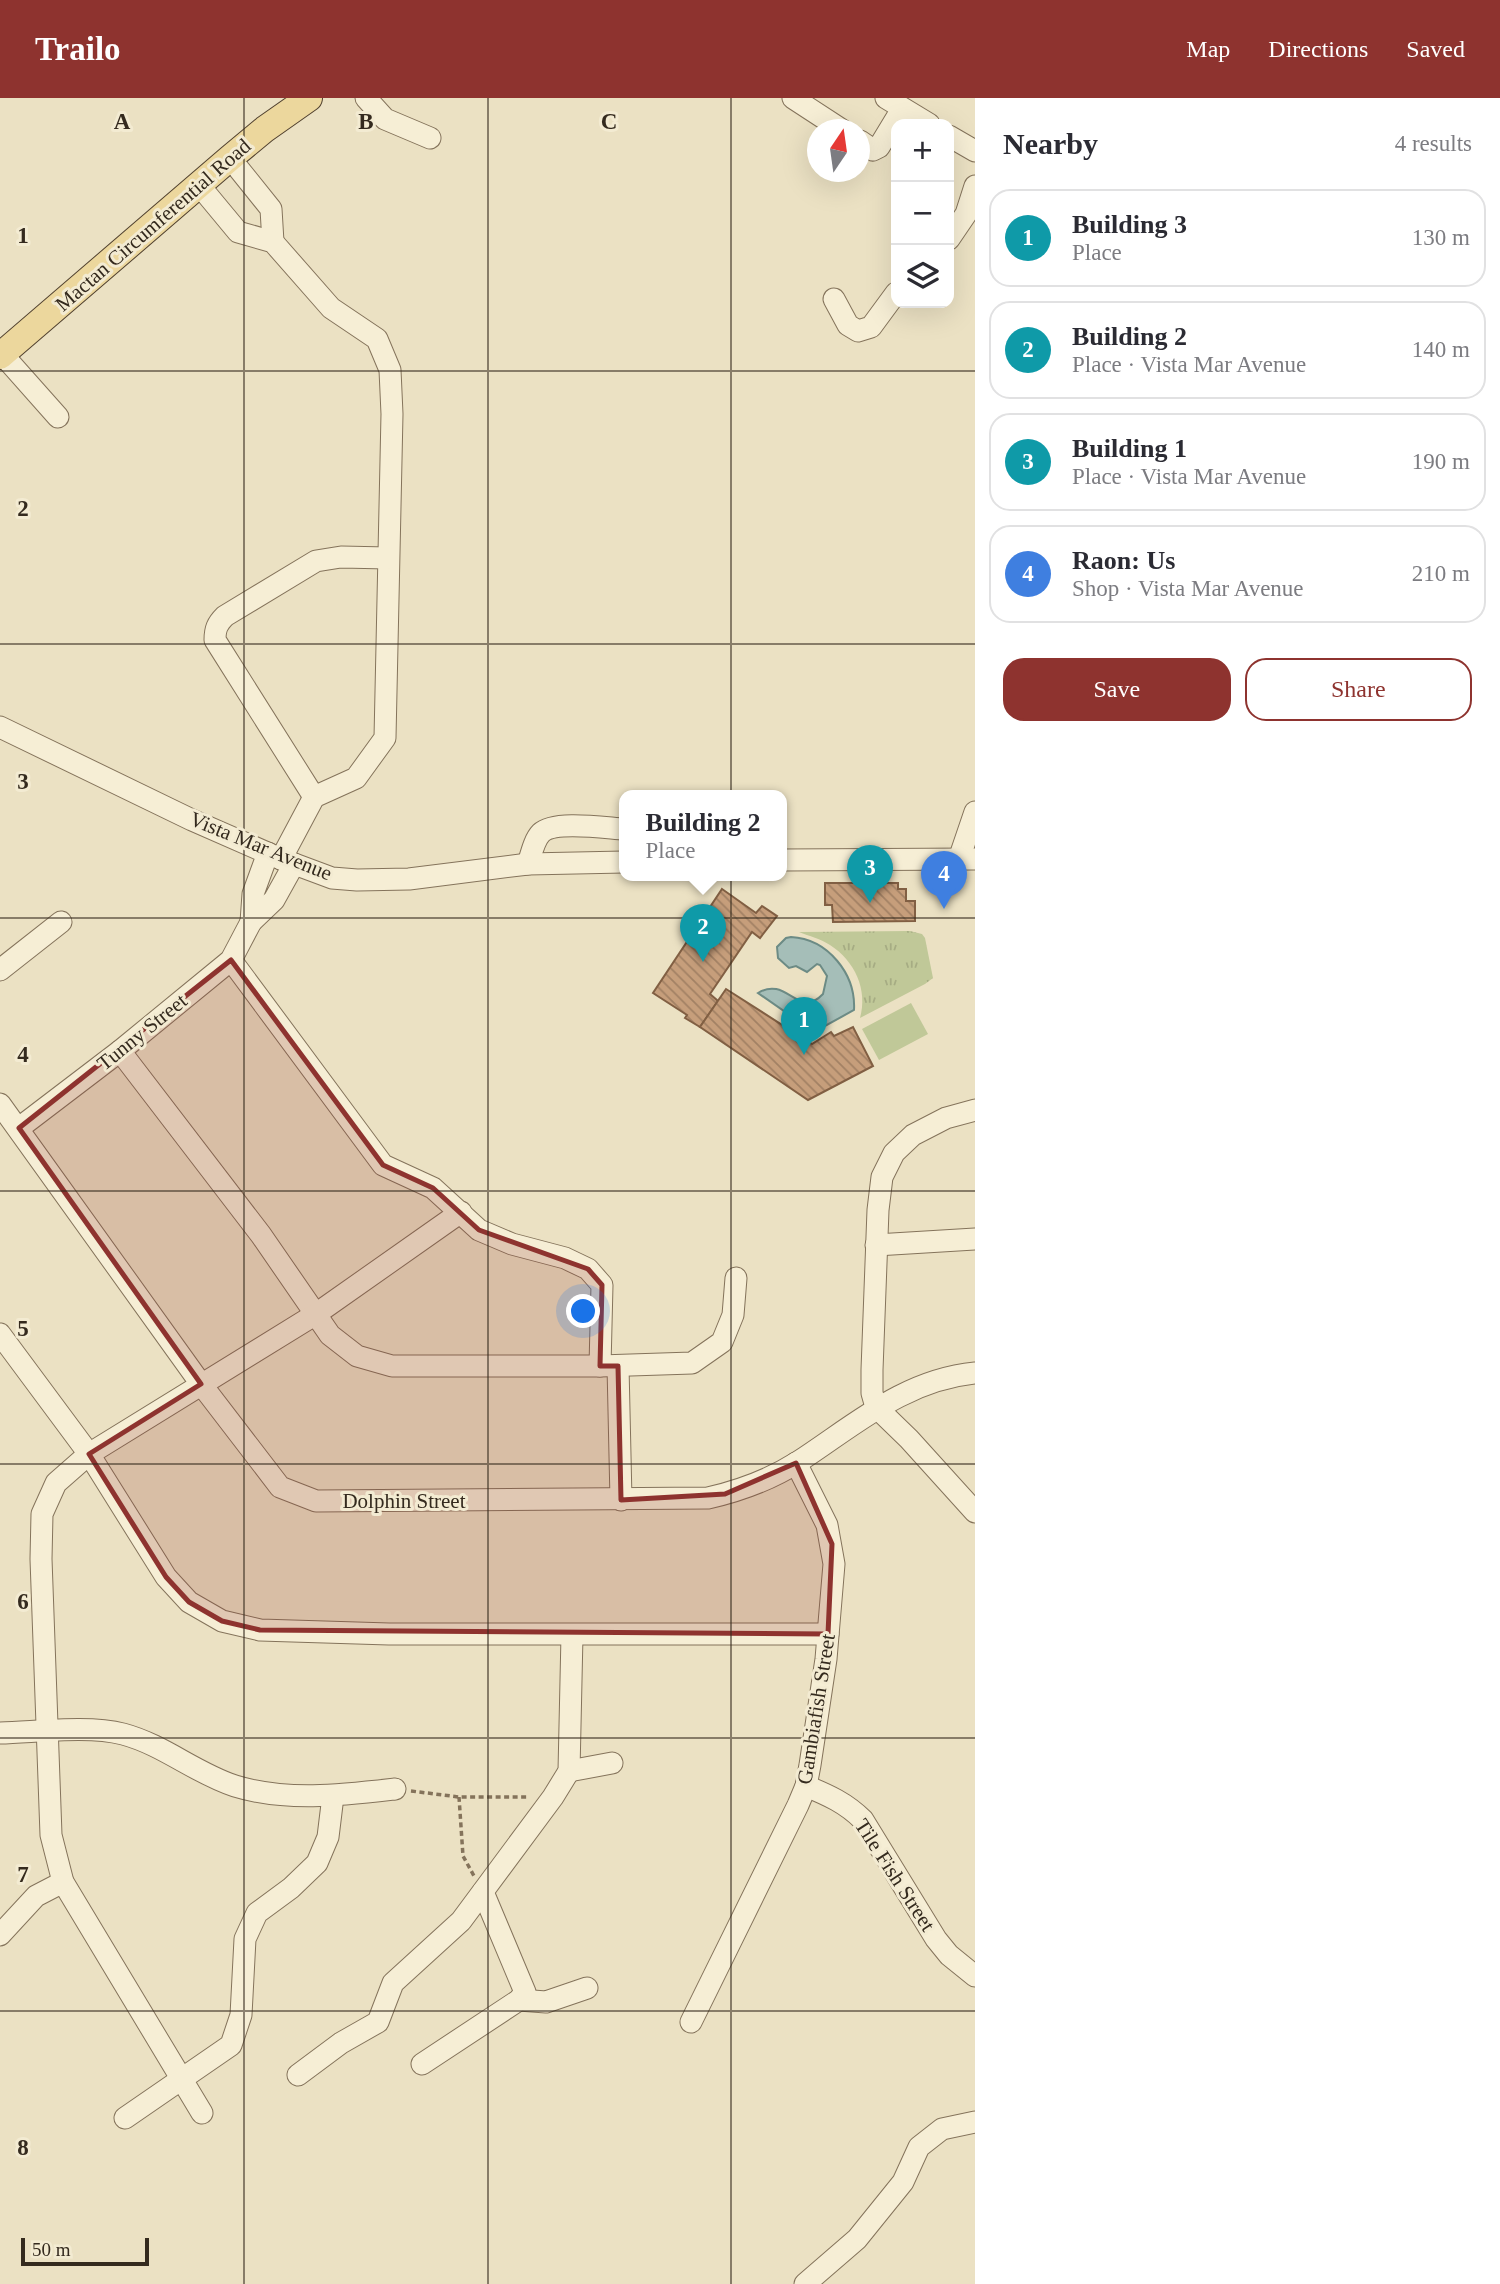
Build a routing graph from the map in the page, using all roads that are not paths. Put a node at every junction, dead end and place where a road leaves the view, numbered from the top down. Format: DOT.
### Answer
graph roads {
  1 [pos="309,98"];
  2 [pos="366,98"];
  3 [pos="793,98"];
  4 [pos="894,103"];
  5 [pos="825,119"];
  6 [pos="921,119"];
  7 [pos="430,138"];
  8 [pos="954,139"];
  9 [pos="870,148"];
  10 [pos="975,151"];
  11 [pos="230,158"];
  12 [pos="199,185"];
  13 [pos="975,186"];
  14 [pos="954,232"];
  15 [pos="273,242"];
  16 [pos="834,299"];
  17 [pos="891,300"];
  18 [pos="1,355"];
  19 [pos="58,417"];
  20 [pos="388,558"];
  21 [pos="0,727"];
  22 [pos="314,797"];
  23 [pos="975,812"];
  24 [pos="619,829"];
  25 [pos="281,858"];
  26 [pos="967,859"];
  27 [pos="787,860"];
  28 [pos="619,862"];
  29 [pos="528,864"];
  30 [pos="61,922"];
  31 [pos="251,922"];
  32 [pos="230,960"];
  33 [pos="0,970"];
  34 [pos="120,1051"];
  35 [pos="0,1104"];
  36 [pos="975,1110"];
  37 [pos="19,1128"];
  38 [pos="461,1212"];
  39 [pos="975,1239"];
  40 [pos="876,1245"];
  41 [pos="736,1278"];
  42 [pos="316,1314"];
  43 [pos="0,1334"];
  44 [pos="609,1366"];
  45 [pos="975,1373"];
  46 [pos="201,1384"];
  47 [pos="876,1407"];
  48 [pos="89,1454"];
  49 [pos="796,1463"];
  50 [pos="621,1500"];
  51 [pos="975,1512"];
  52 [pos="828,1634"];
  53 [pos="572,1635"];
  54 [pos="46,1732"];
  55 [pos="0,1733"];
  56 [pos="612,1763"];
  57 [pos="569,1771"];
  58 [pos="806,1786"];
  59 [pos="395,1788"];
  60 [pos="333,1796"];
  61 [pos="63,1882"];
  62 [pos="483,1892"];
  63 [pos="0,1934"];
  64 [pos="975,1976"];
  65 [pos="587,1988"];
  66 [pos="519,2000"];
  67 [pos="691,2022"];
  68 [pos="422,2064"];
  69 [pos="298,2076"];
  70 [pos="181,2079"];
  71 [pos="202,2113"];
  72 [pos="125,2118"];
  73 [pos="975,2122"];
  74 [pos="805,2284"];
  1 -- 11 [label="main road, Mactan Circumferential Road"];
  2 -- 7 [label="street"];
  3 -- 5 [label="street"];
  4 -- 6 [label="street"];
  4 -- 9 [label="street"];
  8 -- 10 [label="street"];
  11 -- 12 [label="main road, Mactan Circumferential Road"];
  11 -- 15 [label="street"];
  12 -- 15 [label="street"];
  12 -- 18 [label="main road, Mactan Circumferential Road"];
  13 -- 14 [label="street"];
  15 -- 20 [label="street"];
  16 -- 17 [label="street"];
  18 -- 19 [label="street"];
  20 -- 22 [label="street"];
  20 -- 22 [label="street"];
  21 -- 25 [label="street, Vista Mar Avenue"];
  22 -- 25 [label="street"];
  23 -- 26 [label="street"];
  24 -- 29 [label="street"];
  25 -- 29 [label="street, Vista Mar Avenue"];
  25 -- 31 [label="street, Tunny Street"];
  25 -- 31 [label="street, Tunny Street"];
  26 -- 27 [label="street"];
  28 -- 29 [label="street, Vista Mar Avenue"];
  30 -- 33 [label="street"];
  31 -- 32 [label="street, Tunny Street"];
  32 -- 34 [label="street, Tunny Street"];
  32 -- 38 [label="street"];
  34 -- 37 [label="street, Tunny Street"];
  34 -- 42 [label="street"];
  35 -- 37 [label="street, Dolphin Street"];
  36 -- 40 [label="street"];
  37 -- 46 [label="street, Dolphin Street"];
  38 -- 42 [label="street"];
  38 -- 44 [label="street"];
  39 -- 40 [label="street"];
  40 -- 47 [label="street"];
  41 -- 44 [label="street"];
  42 -- 44 [label="street"];
  42 -- 46 [label="street"];
  43 -- 48 [label="street"];
  44 -- 50 [label="street"];
  45 -- 47 [label="street, Dolphin Street"];
  46 -- 48 [label="street"];
  46 -- 50 [label="street, Dolphin Street"];
  47 -- 49 [label="street, Dolphin Street"];
  47 -- 51 [label="street"];
  48 -- 53 [label="street"];
  48 -- 54 [label="street"];
  49 -- 50 [label="street, Dolphin Street"];
  49 -- 52 [label="street, Gambiafish Street"];
  52 -- 53 [label="street"];
  52 -- 58 [label="street, Gambiafish Street"];
  53 -- 57 [label="street"];
  54 -- 55 [label="street"];
  54 -- 60 [label="street"];
  54 -- 61 [label="street"];
  56 -- 57 [label="street"];
  57 -- 62 [label="street"];
  58 -- 64 [label="street, Tile Fish Street"];
  58 -- 67 [label="street, Gambiafish Street"];
  59 -- 60 [label="street"];
  60 -- 70 [label="street"];
  61 -- 63 [label="street"];
  61 -- 70 [label="street"];
  62 -- 66 [label="street"];
  62 -- 69 [label="street"];
  65 -- 66 [label="street"];
  66 -- 68 [label="street"];
  70 -- 71 [label="street"];
  70 -- 72 [label="street"];
  73 -- 74 [label="street"];
}
